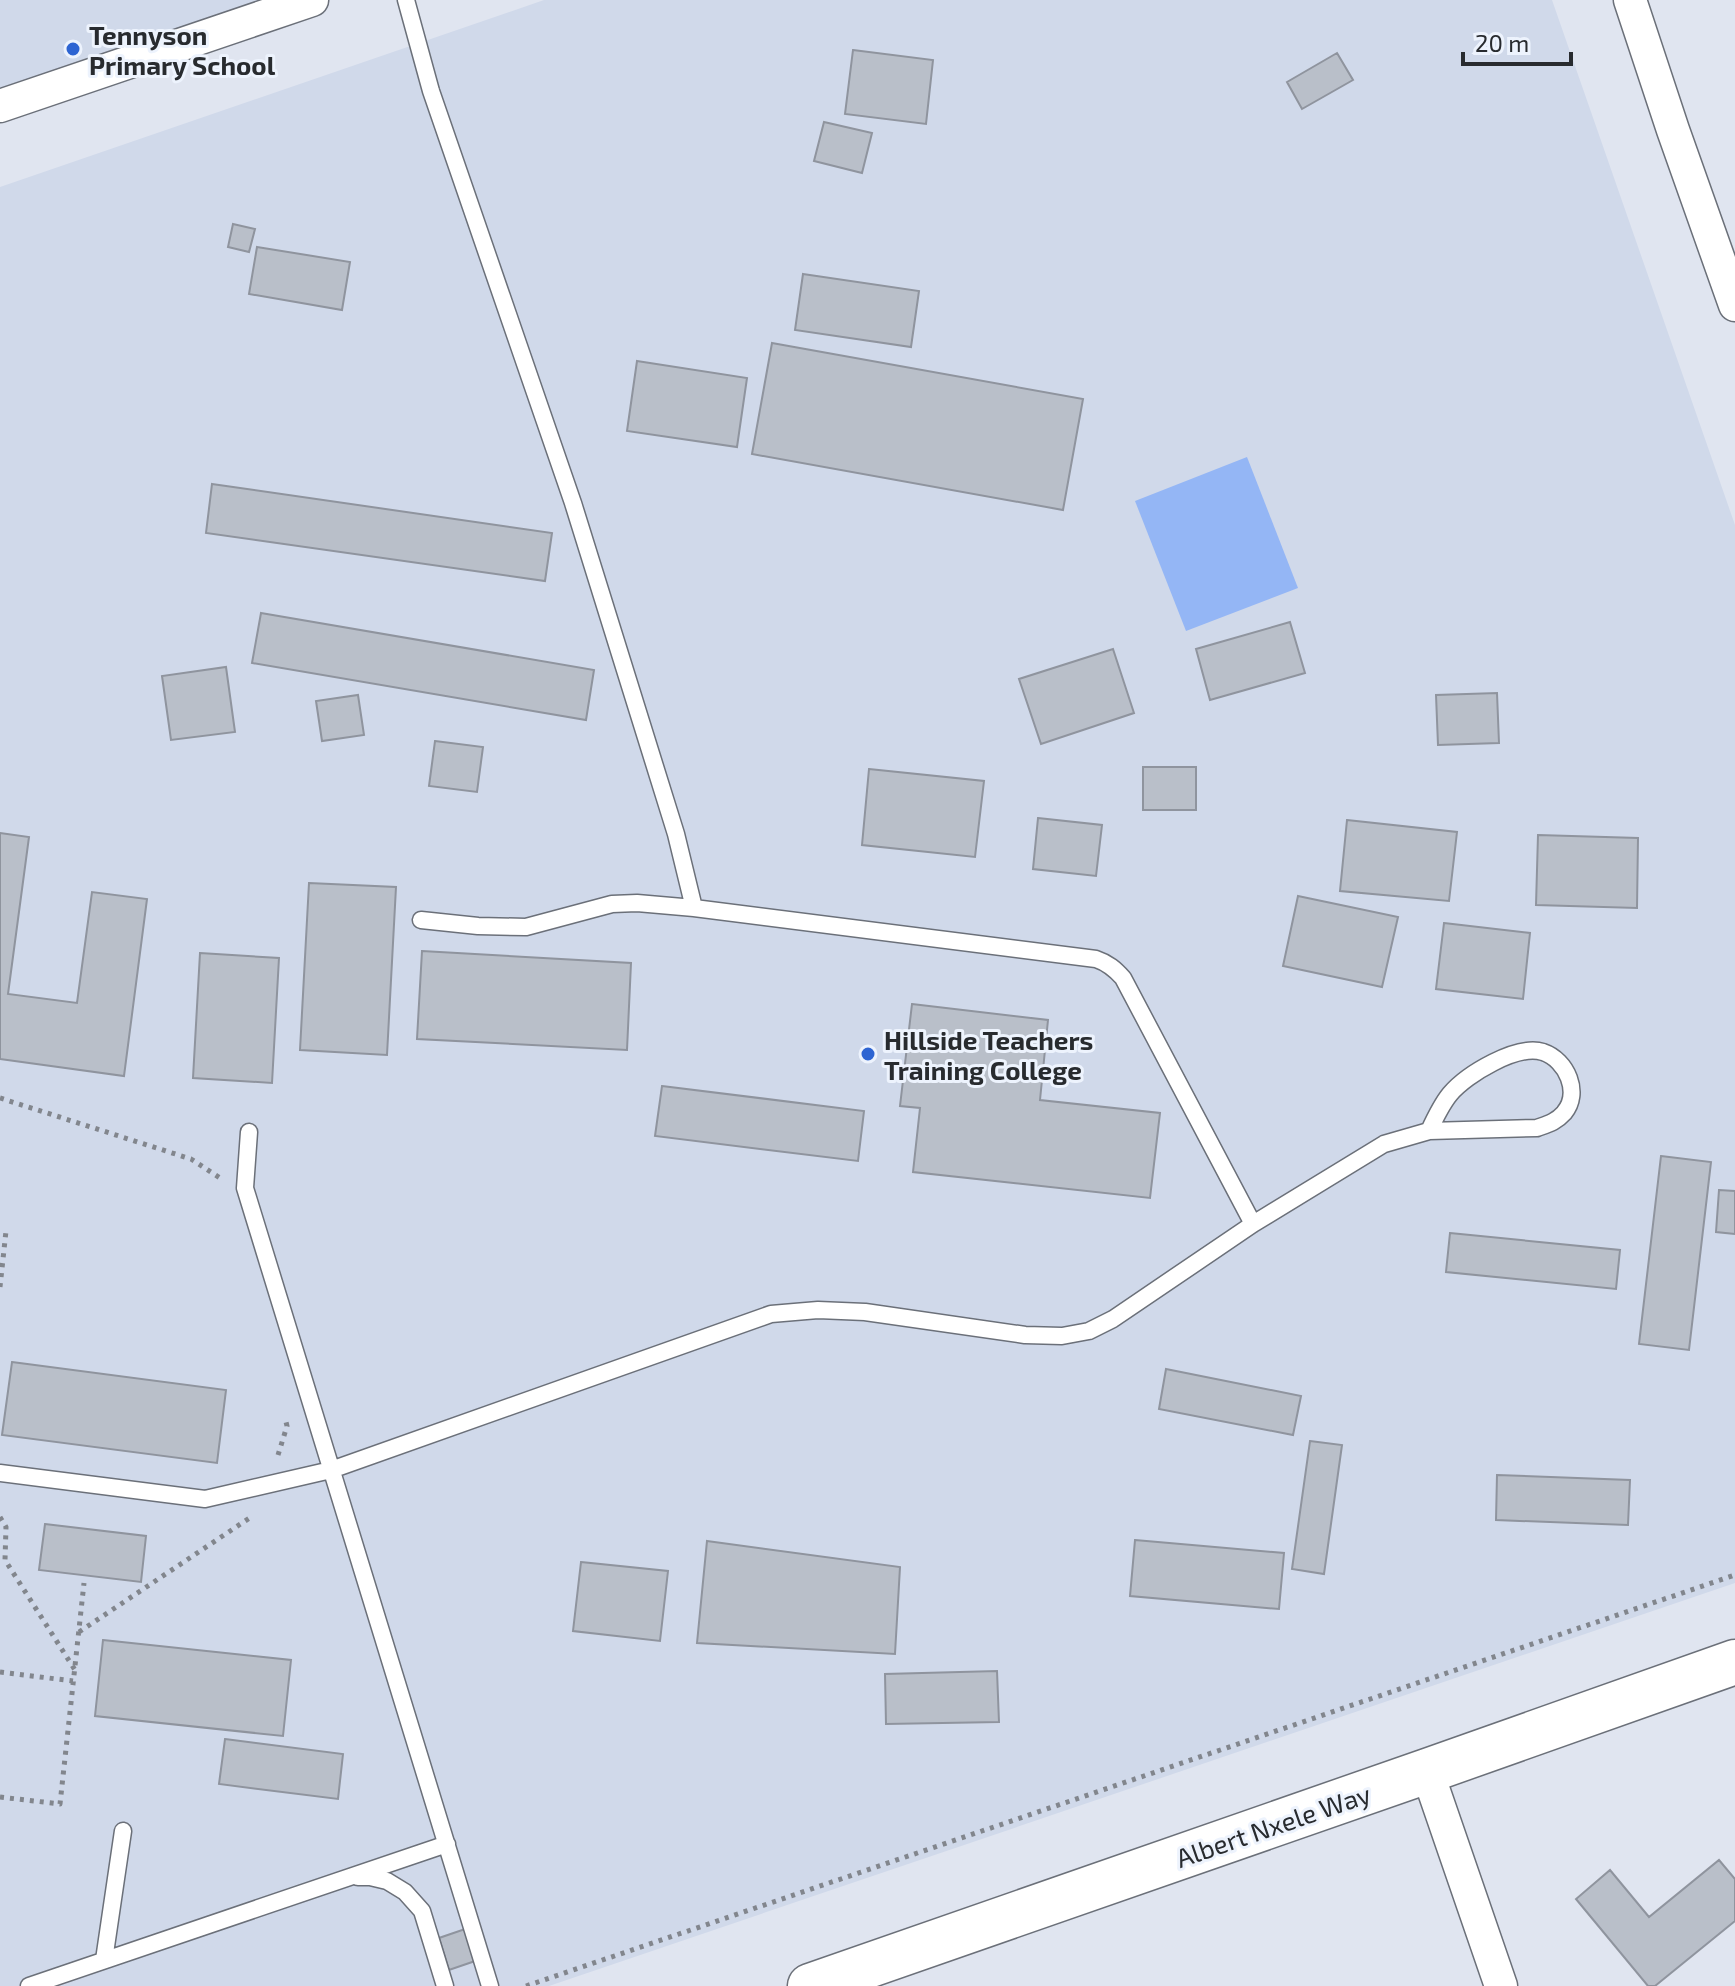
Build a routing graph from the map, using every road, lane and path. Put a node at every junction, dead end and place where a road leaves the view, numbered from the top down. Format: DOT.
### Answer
graph roads {
  1 [pos="312,0"];
  2 [pos="406,0"];
  3 [pos="1630,0"];
  4 [pos="0,106"];
  5 [pos="1735,305"];
  6 [pos="694,908"];
  7 [pos="421,920"];
  8 [pos="0,1098"];
  9 [pos="1429,1131"];
  10 [pos="249,1132"];
  11 [pos="222,1179"];
  12 [pos="1253,1224"];
  13 [pos="6,1231"];
  14 [pos="0,1287"];
  15 [pos="283,1411"];
  16 [pos="331,1470"];
  17 [pos="0,1473"];
  18 [pos="269,1484"];
  19 [pos="0,1517"];
  20 [pos="1735,1575"];
  21 [pos="84,1583"];
  22 [pos="79,1632"];
  23 [pos="1735,1662"];
  24 [pos="75,1670"];
  25 [pos="0,1672"];
  26 [pos="73,1681"];
  27 [pos="1427,1771"];
  28 [pos="0,1797"];
  29 [pos="123,1831"];
  30 [pos="447,1844"];
  31 [pos="348,1877"];
  32 [pos="104,1960"];
  33 [pos="29,1986"];
  34 [pos="445,1986"];
  35 [pos="490,1986"];
  36 [pos="526,1986"];
  37 [pos="810,1986"];
  38 [pos="1501,1986"];
  1 -- 4 [label="street"];
  2 -- 6 [label="lane"];
  3 -- 5 [label="street"];
  6 -- 7 [label="lane"];
  6 -- 12 [label="lane"];
  8 -- 11 [label="path"];
  9 -- 9 [label="lane"];
  9 -- 12 [label="lane"];
  10 -- 16 [label="lane"];
  12 -- 16 [label="lane"];
  13 -- 14 [label="path"];
  15 -- 18 [label="path"];
  16 -- 18 [label="lane"];
  16 -- 30 [label="lane"];
  17 -- 18 [label="lane"];
  18 -- 22 [label="path"];
  19 -- 24 [label="path"];
  20 -- 36 [label="path"];
  21 -- 22 [label="path"];
  22 -- 24 [label="path"];
  23 -- 27 [label="main road, Albert Nxele Way"];
  24 -- 26 [label="path"];
  25 -- 26 [label="path"];
  26 -- 28 [label="path"];
  27 -- 37 [label="main road, Albert Nxele Way"];
  27 -- 38 [label="street"];
  29 -- 32 [label="lane"];
  30 -- 31 [label="lane"];
  30 -- 35 [label="lane"];
  31 -- 32 [label="lane"];
  31 -- 34 [label="lane"];
  32 -- 33 [label="lane"];
}
